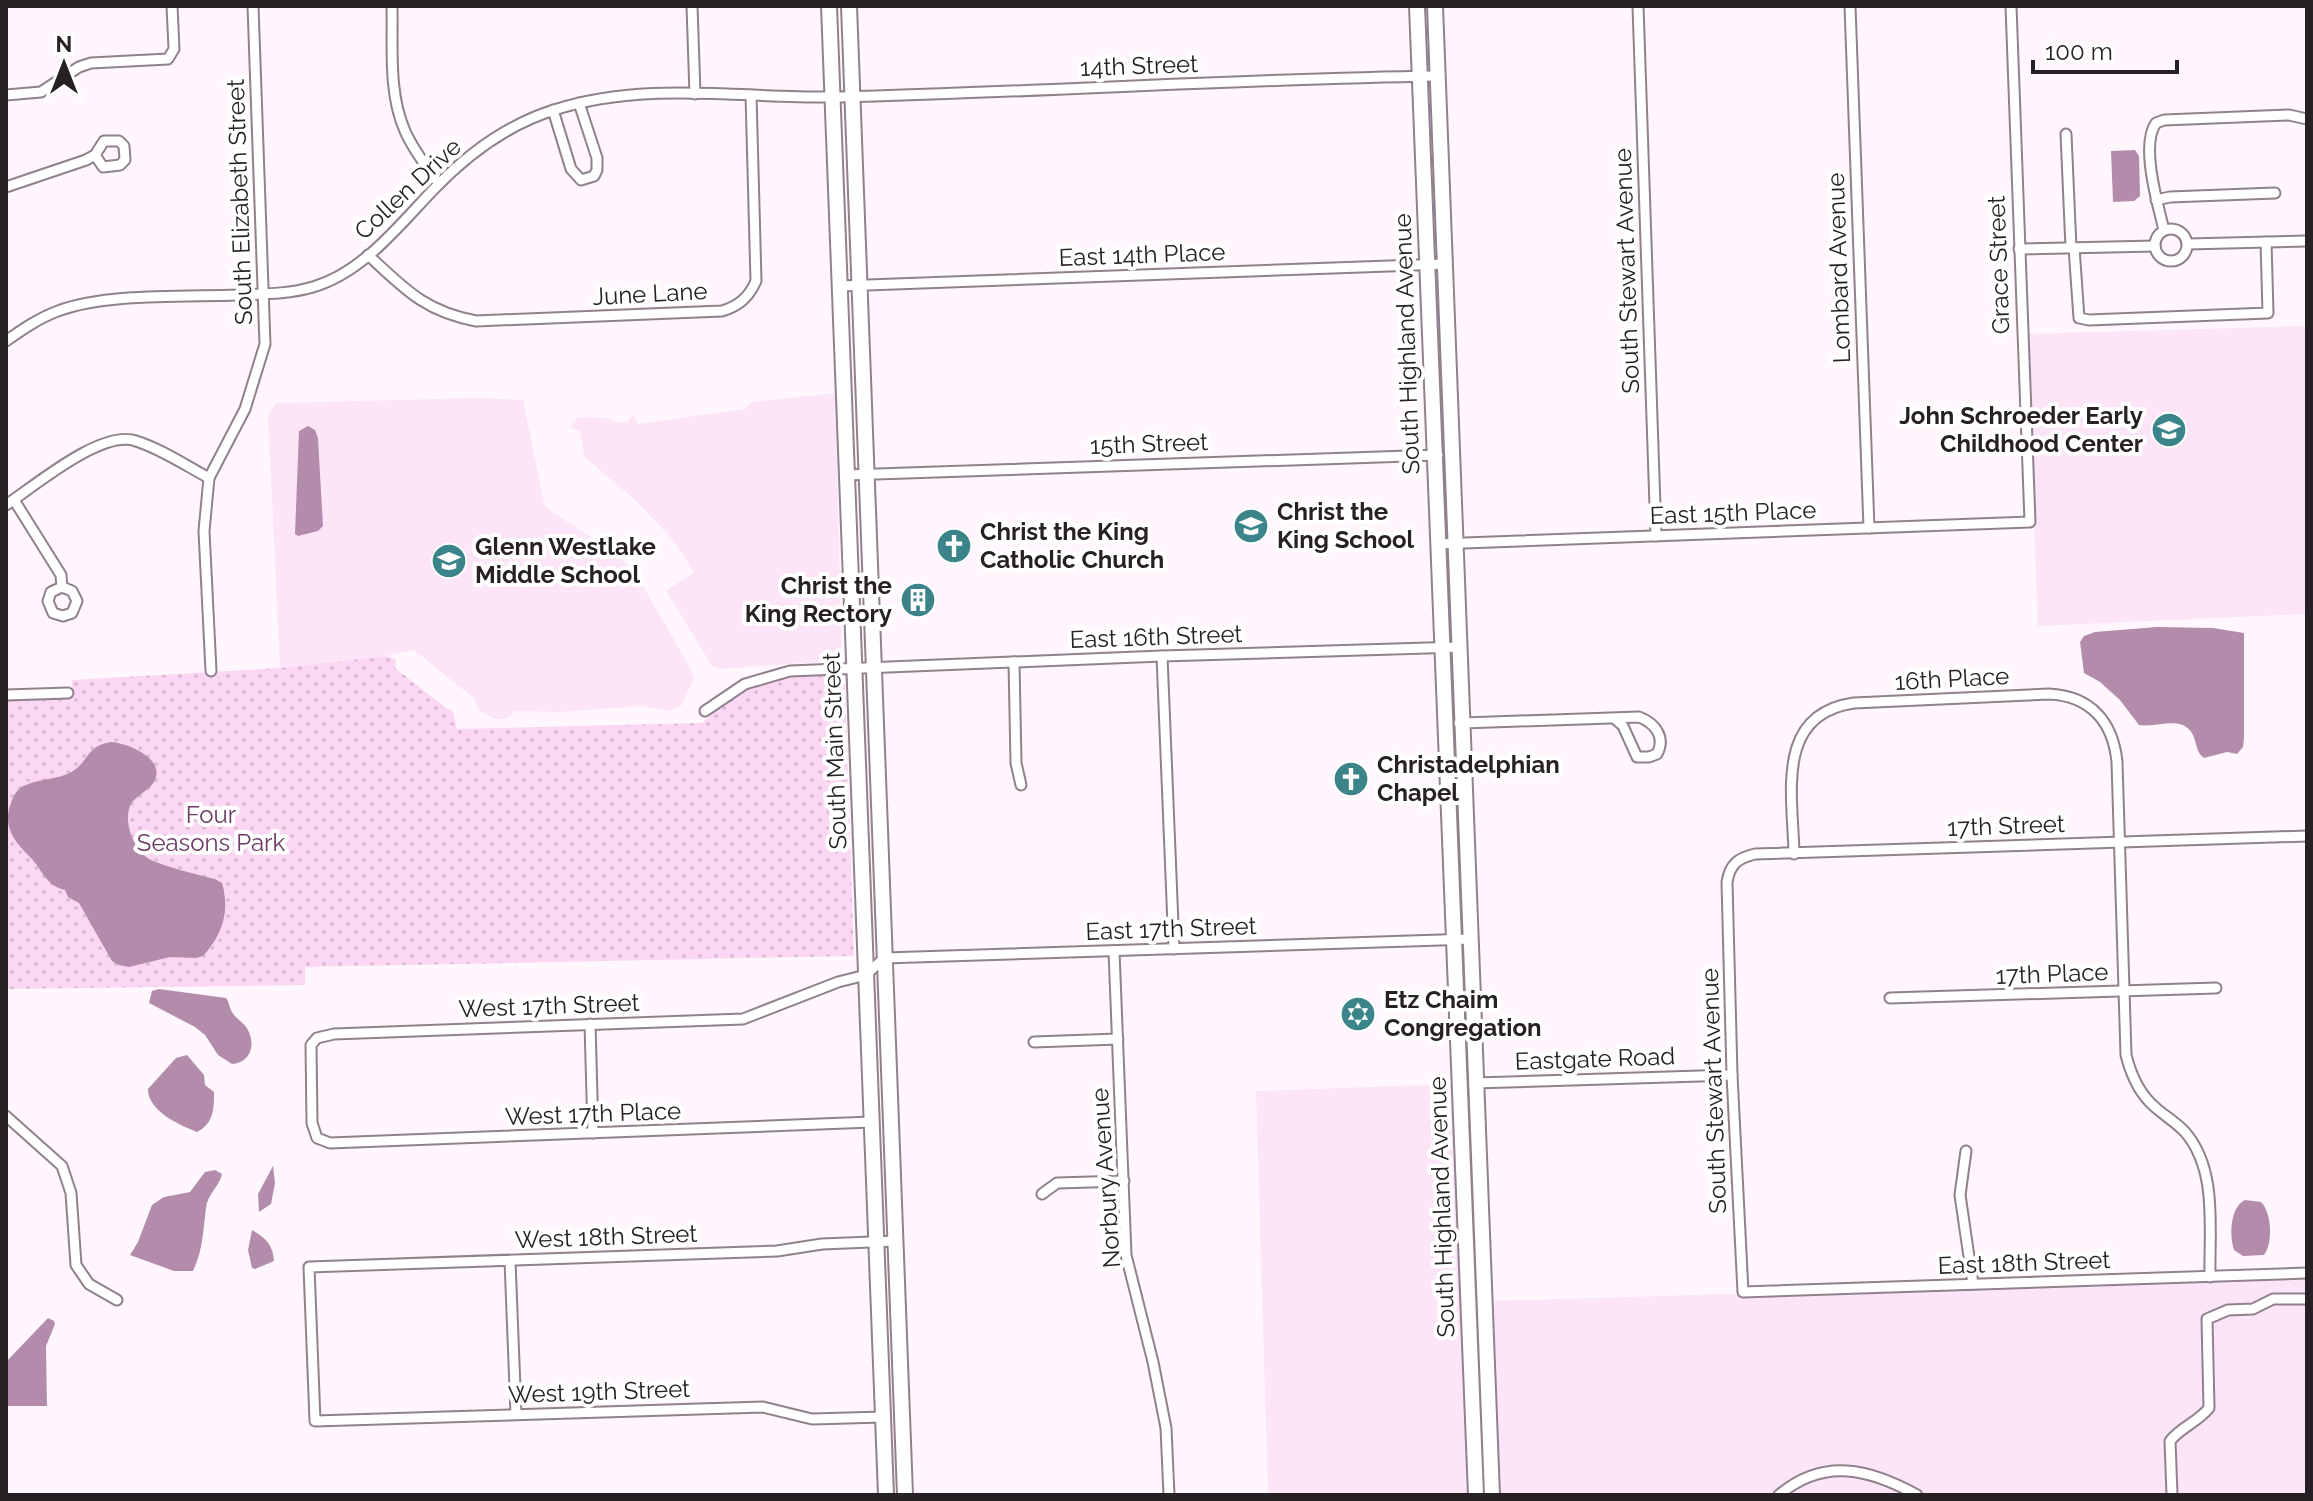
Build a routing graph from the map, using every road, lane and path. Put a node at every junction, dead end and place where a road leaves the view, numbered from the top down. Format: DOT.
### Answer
graph roads {
  1 [pos="172,6"];
  2 [pos="253,6"];
  3 [pos="392,6"];
  4 [pos="692,6"];
  5 [pos="829,6"];
  6 [pos="849,6"];
  7 [pos="1417,6"];
  8 [pos="1435,6"];
  9 [pos="1638,6"];
  10 [pos="1850,6"];
  11 [pos="2011,6"];
  12 [pos="1419,76"];
  13 [pos="1437,76"];
  14 [pos="695,94"];
  15 [pos="6,95"];
  16 [pos="751,95"];
  17 [pos="843,96"];
  18 [pos="579,103"];
  19 [pos="553,110"];
  20 [pos="2307,119"];
  21 [pos="2066,134"];
  22 [pos="95,155"];
  23 [pos="439,184"];
  24 [pos="6,187"];
  25 [pos="2275,193"];
  26 [pos="2156,200"];
  27 [pos="2164,230"];
  28 [pos="2307,241"];
  29 [pos="2266,242"];
  30 [pos="2188,244"];
  31 [pos="2155,246"];
  32 [pos="2072,248"];
  33 [pos="2019,249"];
  34 [pos="368,255"];
  35 [pos="1445,264"];
  36 [pos="1425,265"];
  37 [pos="860,285"];
  38 [pos="840,286"];
  39 [pos="264,294"];
  40 [pos="6,341"];
  41 [pos="1453,454"];
  42 [pos="1434,455"];
  43 [pos="865,474"];
  44 [pos="847,475"];
  45 [pos="209,478"];
  46 [pos="10,502"];
  47 [pos="2030,522"];
  48 [pos="1869,528"];
  49 [pos="1656,536"];
  50 [pos="1456,543"];
  51 [pos="1437,544"];
  52 [pos="62,587"];
  53 [pos="1460,647"];
  54 [pos="1441,648"];
  55 [pos="1162,656"];
  56 [pos="1014,662"];
  57 [pos="874,668"];
  58 [pos="854,669"];
  59 [pos="211,671"];
  60 [pos="68,693"];
  61 [pos="6,695"];
  62 [pos="705,711"];
  63 [pos="1614,718"];
  64 [pos="1463,723"];
  65 [pos="1444,724"];
  66 [pos="1021,785"];
  67 [pos="2307,836"];
  68 [pos="2119,842"];
  69 [pos="1794,854"];
  70 [pos="1727,887"];
  71 [pos="1472,939"];
  72 [pos="1453,940"];
  73 [pos="1174,949"];
  74 [pos="1114,951"];
  75 [pos="875,967"];
  76 [pos="2216,988"];
  77 [pos="2123,991"];
  78 [pos="1890,998"];
  79 [pos="590,1024"];
  80 [pos="1118,1039"];
  81 [pos="1034,1042"];
  82 [pos="1732,1075"];
  83 [pos="1477,1083"];
  84 [pos="1458,1084"];
  85 [pos="6,1116"];
  86 [pos="872,1122"];
  87 [pos="593,1133"];
  88 [pos="317,1138"];
  89 [pos="1966,1151"];
  90 [pos="1124,1181"];
  91 [pos="1042,1194"];
  92 [pos="895,1241"];
  93 [pos="876,1242"];
  94 [pos="510,1261"];
  95 [pos="2307,1273"];
  96 [pos="2210,1277"];
  97 [pos="1973,1284"];
  98 [pos="1743,1292"];
  99 [pos="2307,1299"];
  100 [pos="117,1300"];
  101 [pos="516,1414"];
  102 [pos="883,1417"];
  103 [pos="315,1421"];
  104 [pos="886,1495"];
  105 [pos="905,1495"];
  106 [pos="1169,1495"];
  107 [pos="1476,1495"];
  108 [pos="1492,1495"];
  109 [pos="1779,1495"];
  110 [pos="1917,1495"];
  111 [pos="2172,1495"];
  1 -- 15 [label="street"];
  2 -- 39 [label="street, South Elizabeth Street"];
  3 -- 23 [label="street"];
  4 -- 14 [label="street"];
  5 -- 17 [label="main road, South Main Street"];
  6 -- 17 [label="main road, South Main Street"];
  7 -- 12 [label="main road, South Highland Avenue"];
  8 -- 13 [label="main road, South Highland Avenue"];
  9 -- 49 [label="street, South Stewart Avenue"];
  10 -- 48 [label="street, Lombard Avenue"];
  11 -- 33 [label="street, Grace Street"];
  12 -- 13 [label="street, 14th Street"];
  12 -- 17 [label="street, 14th Street"];
  12 -- 36 [label="main road, South Highland Avenue"];
  13 -- 35 [label="main road, South Highland Avenue"];
  14 -- 16 [label="street, Collen Drive"];
  14 -- 18 [label="street, Collen Drive"];
  16 -- 17 [label="street, Collen Drive"];
  16 -- 34 [label="street, June Lane"];
  17 -- 37 [label="main road, South Main Street"];
  17 -- 38 [label="main road, South Main Street"];
  18 -- 19 [label="street, Collen Drive"];
  18 -- 19 [label="street"];
  19 -- 23 [label="street, Collen Drive"];
  20 -- 26 [label="street"];
  21 -- 32 [label="street"];
  22 -- 24 [label="street"];
  23 -- 34 [label="street, Collen Drive"];
  25 -- 26 [label="street"];
  26 -- 27 [label="street"];
  27 -- 30 [label="street"];
  27 -- 31 [label="street"];
  28 -- 29 [label="street"];
  29 -- 30 [label="street"];
  29 -- 32 [label="street"];
  30 -- 31 [label="street"];
  31 -- 32 [label="street"];
  32 -- 33 [label="street"];
  33 -- 47 [label="street, Grace Street"];
  34 -- 39 [label="street, Collen Drive"];
  35 -- 36 [label="street, East 14th Place"];
  35 -- 41 [label="main road, South Highland Avenue"];
  36 -- 37 [label="street, East 14th Place"];
  36 -- 42 [label="main road, South Highland Avenue"];
  37 -- 38 [label="street, East 14th Place"];
  37 -- 43 [label="main road, South Main Street"];
  38 -- 44 [label="main road, South Main Street"];
  39 -- 40 [label="street, Collen Drive"];
  39 -- 45 [label="street, South Elizabeth Street"];
  41 -- 42 [label="street, 15th Street"];
  41 -- 50 [label="main road, South Highland Avenue"];
  42 -- 43 [label="street, 15th Street"];
  42 -- 51 [label="main road, South Highland Avenue"];
  43 -- 44 [label="street, 15th Street"];
  43 -- 57 [label="main road, South Main Street"];
  44 -- 58 [label="main road, South Main Street"];
  45 -- 46 [label="street"];
  45 -- 59 [label="street, South Elizabeth Street"];
  46 -- 52 [label="street"];
  47 -- 48 [label="street, East 15th Place"];
  48 -- 49 [label="street, East 15th Place"];
  49 -- 50 [label="street, East 15th Place"];
  50 -- 51 [label="street, East 15th Place"];
  50 -- 53 [label="main road, South Highland Avenue"];
  51 -- 54 [label="main road, South Highland Avenue"];
  53 -- 54 [label="street, East 16th Street"];
  53 -- 64 [label="main road, South Highland Avenue"];
  54 -- 55 [label="street, East 16th Street"];
  54 -- 65 [label="main road, South Highland Avenue"];
  55 -- 56 [label="street, East 16th Street"];
  55 -- 73 [label="street"];
  56 -- 57 [label="street, East 16th Street"];
  56 -- 66 [label="street"];
  57 -- 58 [label="street, East 16th Street"];
  57 -- 75 [label="main road, South Main Street"];
  58 -- 62 [label="street, East 16th Street"];
  58 -- 75 [label="main road, South Main Street"];
  60 -- 61 [label="street"];
  63 -- 63 [label="street"];
  63 -- 64 [label="street"];
  64 -- 65 [label="street"];
  64 -- 71 [label="main road, South Highland Avenue"];
  65 -- 72 [label="main road, South Highland Avenue"];
  67 -- 68 [label="street, 17th Street"];
  68 -- 69 [label="street, 17th Street"];
  68 -- 69 [label="street, 16th Place"];
  68 -- 77 [label="street, 16th Place"];
  69 -- 70 [label="street, 17th Street"];
  70 -- 82 [label="street, South Stewart Avenue"];
  71 -- 72 [label="street, East 17th Street"];
  71 -- 83 [label="main road, South Highland Avenue"];
  72 -- 73 [label="street, East 17th Street"];
  72 -- 84 [label="main road, South Highland Avenue"];
  73 -- 74 [label="street, East 17th Street"];
  74 -- 75 [label="street, East 17th Street"];
  74 -- 80 [label="street, Norbury Avenue"];
  75 -- 79 [label="street, West 17th Street"];
  75 -- 86 [label="main road, South Main Street"];
  75 -- 92 [label="main road, South Main Street"];
  76 -- 77 [label="street, 17th Place"];
  77 -- 78 [label="street, 17th Place"];
  77 -- 96 [label="street, 16th Place"];
  79 -- 87 [label="street"];
  79 -- 88 [label="street, West 17th Street"];
  80 -- 81 [label="street"];
  80 -- 90 [label="street, Norbury Avenue"];
  82 -- 83 [label="street, Eastgate Road"];
  82 -- 98 [label="street, South Stewart Avenue"];
  83 -- 84 [label="street, Eastgate Road"];
  83 -- 108 [label="main road, South Highland Avenue"];
  84 -- 107 [label="main road, South Highland Avenue"];
  85 -- 100 [label="street"];
  86 -- 87 [label="street, West 17th Place"];
  86 -- 93 [label="main road, South Main Street"];
  87 -- 88 [label="street, West 17th Place"];
  89 -- 97 [label="street"];
  90 -- 91 [label="street"];
  90 -- 106 [label="street, Norbury Avenue"];
  92 -- 93 [label="street, West 18th Street"];
  92 -- 105 [label="main road, South Main Street"];
  93 -- 94 [label="street, West 18th Street"];
  93 -- 102 [label="main road, South Main Street"];
  94 -- 101 [label="street"];
  94 -- 103 [label="street, West 18th Street"];
  95 -- 96 [label="street, East 18th Street"];
  96 -- 97 [label="street, East 18th Street"];
  97 -- 98 [label="street, East 18th Street"];
  99 -- 111 [label="street"];
  101 -- 102 [label="street, West 19th Street"];
  101 -- 103 [label="street, West 19th Street"];
  102 -- 104 [label="main road, South Main Street"];
  109 -- 110 [label="street"];
}
